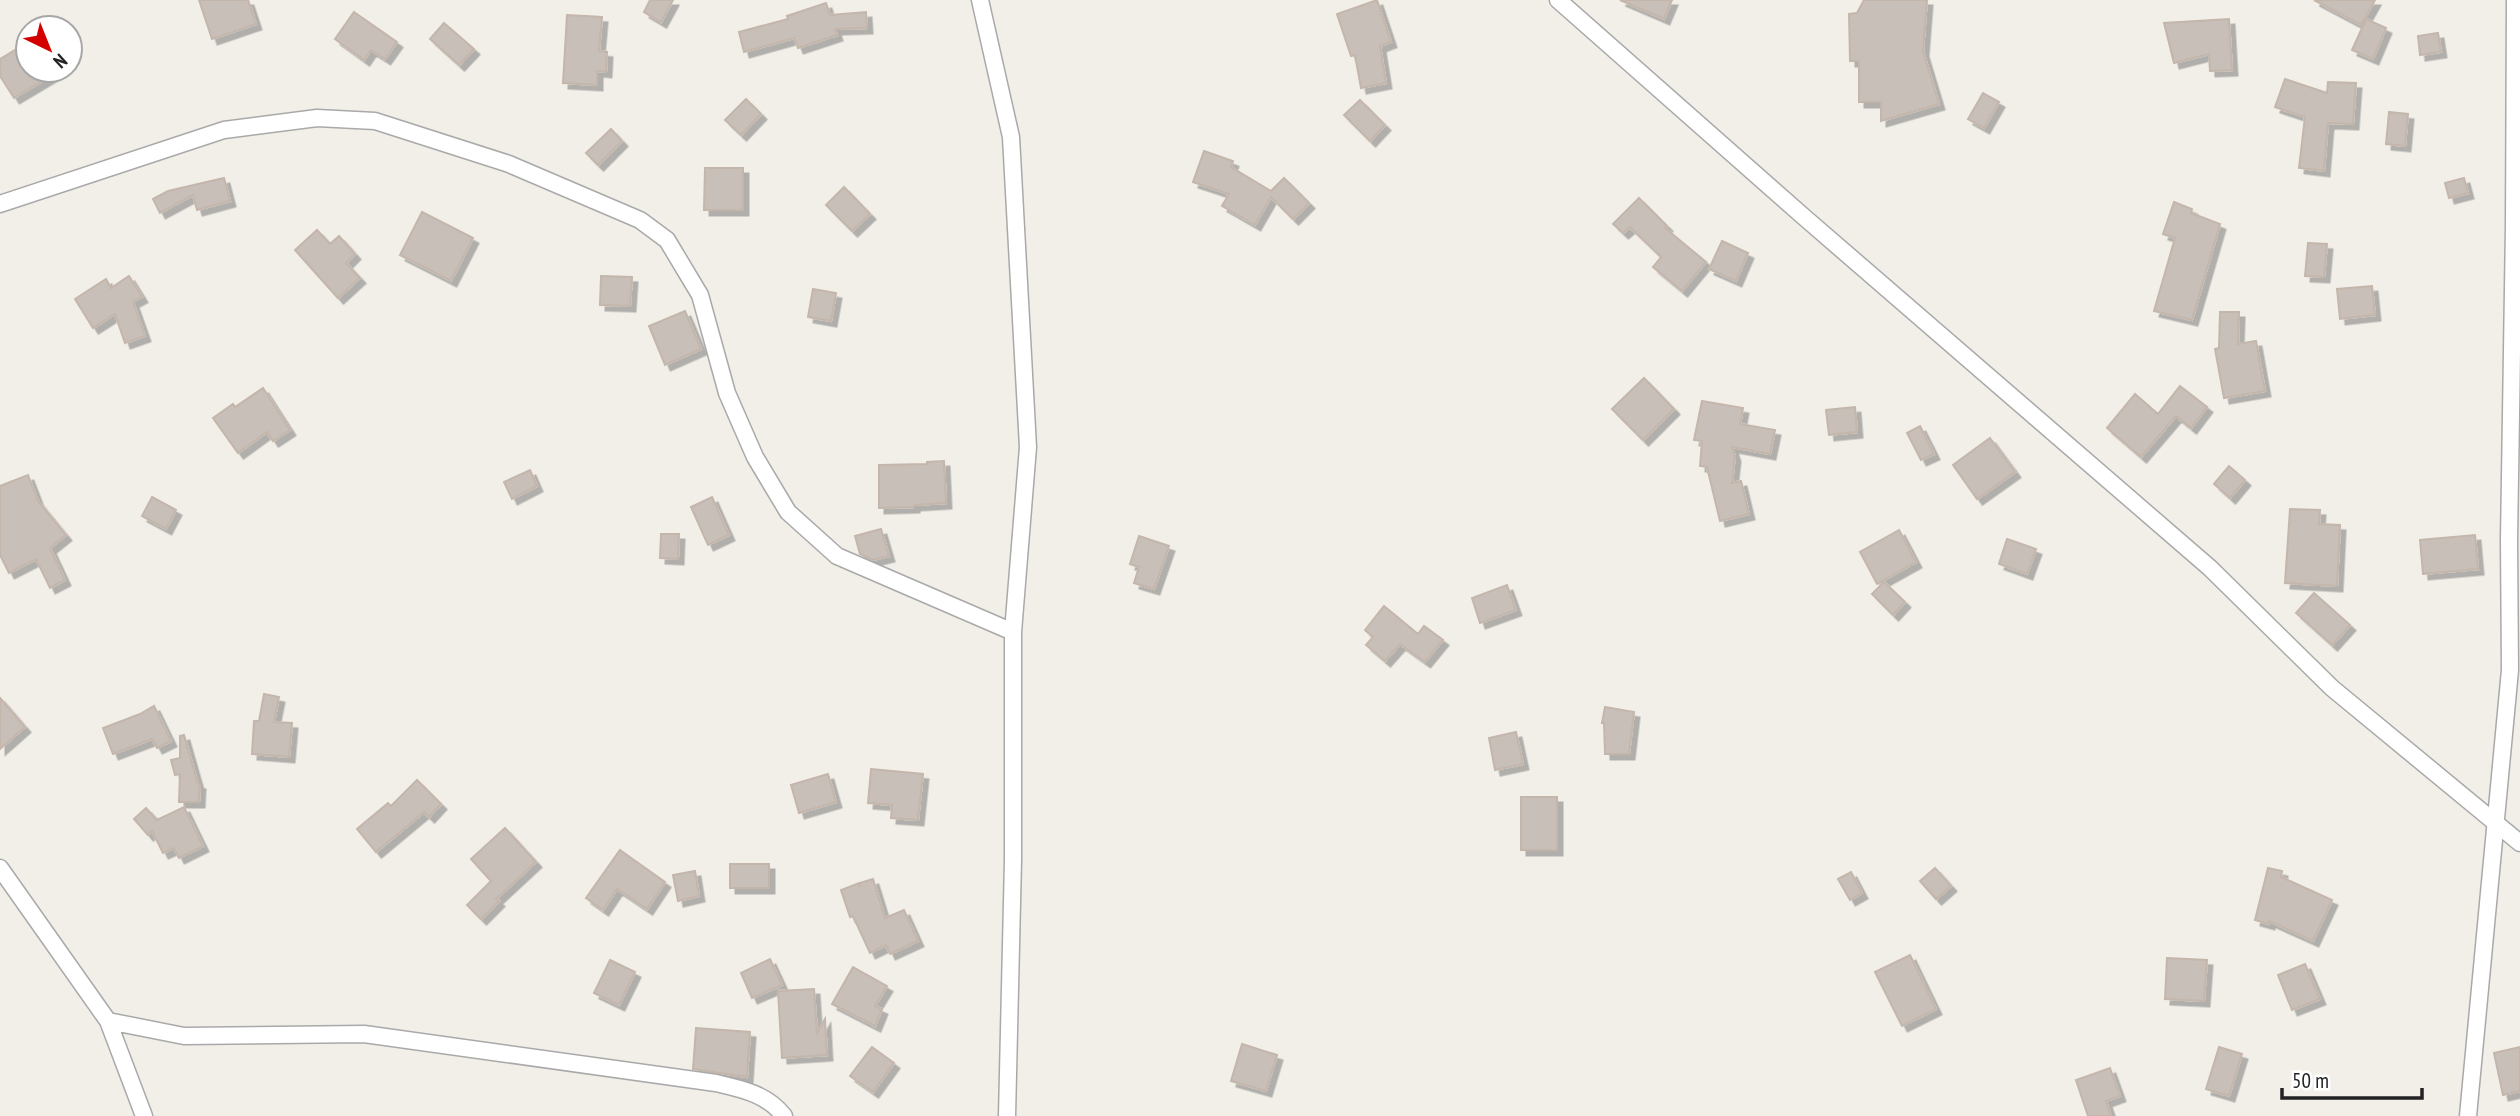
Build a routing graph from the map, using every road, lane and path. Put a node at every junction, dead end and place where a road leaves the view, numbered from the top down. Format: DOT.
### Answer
graph roads {
  1 [pos="980,0"];
  2 [pos="1558,0"];
  3 [pos="2515,0"];
  4 [pos="0,204"];
  5 [pos="1013,632"];
  6 [pos="2497,824"];
  7 [pos="2520,843"];
  8 [pos="0,867"];
  9 [pos="108,1021"];
  10 [pos="144,1116"];
  11 [pos="784,1116"];
  12 [pos="1007,1116"];
  13 [pos="2468,1116"];
  1 -- 5 [label="street"];
  2 -- 6 [label="street"];
  3 -- 6 [label="street"];
  4 -- 5 [label="street"];
  5 -- 12 [label="street"];
  6 -- 7 [label="street"];
  6 -- 13 [label="street"];
  8 -- 9 [label="street"];
  9 -- 10 [label="street"];
  9 -- 11 [label="street"];
}
